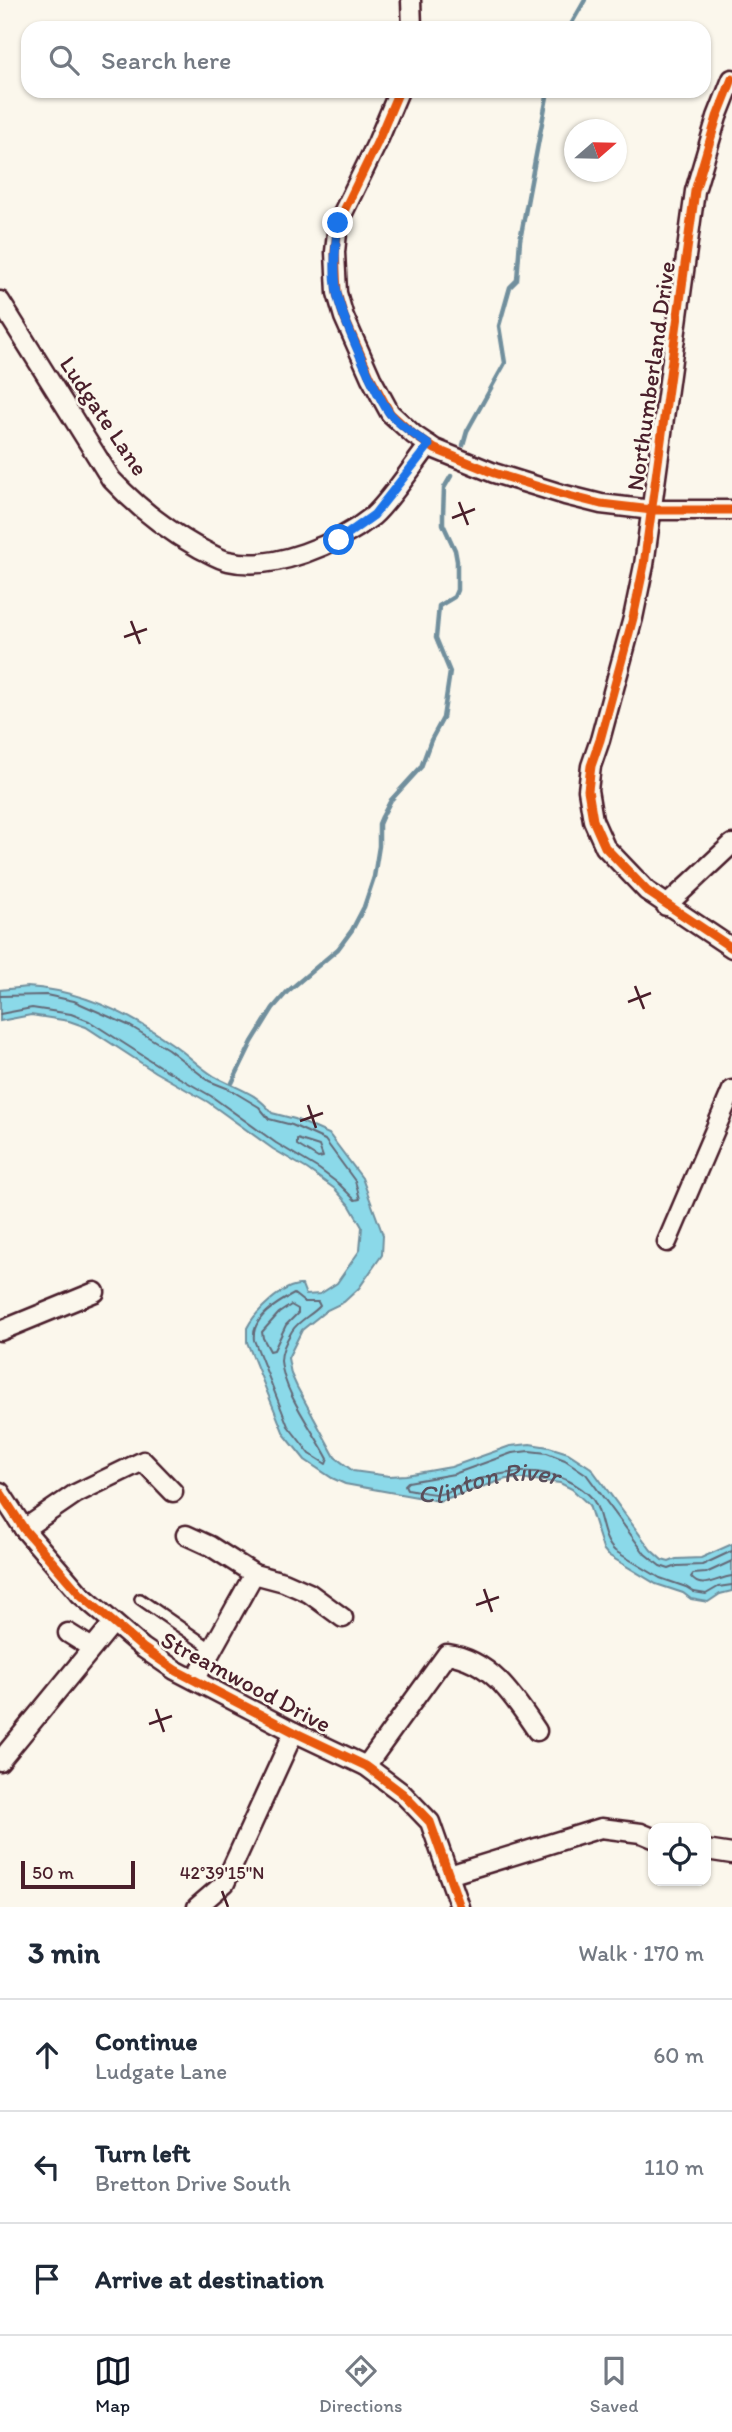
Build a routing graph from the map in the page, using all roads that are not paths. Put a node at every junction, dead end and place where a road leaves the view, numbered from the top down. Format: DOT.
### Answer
graph roads {
  1 [pos="411,0"];
  2 [pos="412,21"];
  3 [pos="732,79"];
  4 [pos="395,98"];
  5 [pos="0,301"];
  6 [pos="429,445"];
  7 [pos="652,510"];
  8 [pos="732,510"];
  9 [pos="732,844"];
  10 [pos="666,906"];
  11 [pos="732,948"];
  12 [pos="732,1090"];
  13 [pos="667,1242"];
  14 [pos="95,1292"];
  15 [pos="0,1331"];
  16 [pos="173,1492"];
  17 [pos="3,1504"];
  18 [pos="24,1529"];
  19 [pos="186,1535"];
  20 [pos="254,1574"];
  21 [pos="140,1599"];
  22 [pos="343,1618"];
  23 [pos="113,1623"];
  24 [pos="68,1633"];
  25 [pos="92,1648"];
  26 [pos="212,1649"];
  27 [pos="195,1680"];
  28 [pos="537,1731"];
  29 [pos="295,1732"];
  30 [pos="0,1761"];
  31 [pos="366,1766"];
  32 [pos="648,1836"];
  33 [pos="711,1851"];
  34 [pos="732,1854"];
  35 [pos="449,1875"];
  36 [pos="197,1907"];
  37 [pos="460,1907"];
  1 -- 2 [label="street"];
  3 -- 7 [label="street, Northumberland Drive"];
  4 -- 6 [label="street"];
  5 -- 6 [label="street, Ludgate Lane"];
  6 -- 7 [label="street"];
  7 -- 8 [label="street"];
  7 -- 10 [label="street, Northumberland Drive"];
  9 -- 10 [label="street"];
  10 -- 11 [label="street, Northumberland Drive"];
  12 -- 13 [label="street"];
  14 -- 15 [label="street"];
  16 -- 18 [label="street"];
  17 -- 18 [label="street, Streamwood Drive"];
  18 -- 23 [label="street, Streamwood Drive"];
  19 -- 20 [label="street"];
  20 -- 22 [label="street"];
  20 -- 26 [label="street"];
  21 -- 26 [label="lane"];
  23 -- 25 [label="street"];
  23 -- 27 [label="street, Streamwood Drive"];
  24 -- 25 [label="street"];
  25 -- 30 [label="street"];
  26 -- 27 [label="street"];
  27 -- 29 [label="street, Streamwood Drive"];
  28 -- 31 [label="street"];
  29 -- 31 [label="street, Streamwood Drive"];
  29 -- 36 [label="street"];
  31 -- 35 [label="street, Streamwood Drive"];
  32 -- 35 [label="street"];
  33 -- 34 [label="street"];
  35 -- 37 [label="street, Streamwood Drive"];
}
